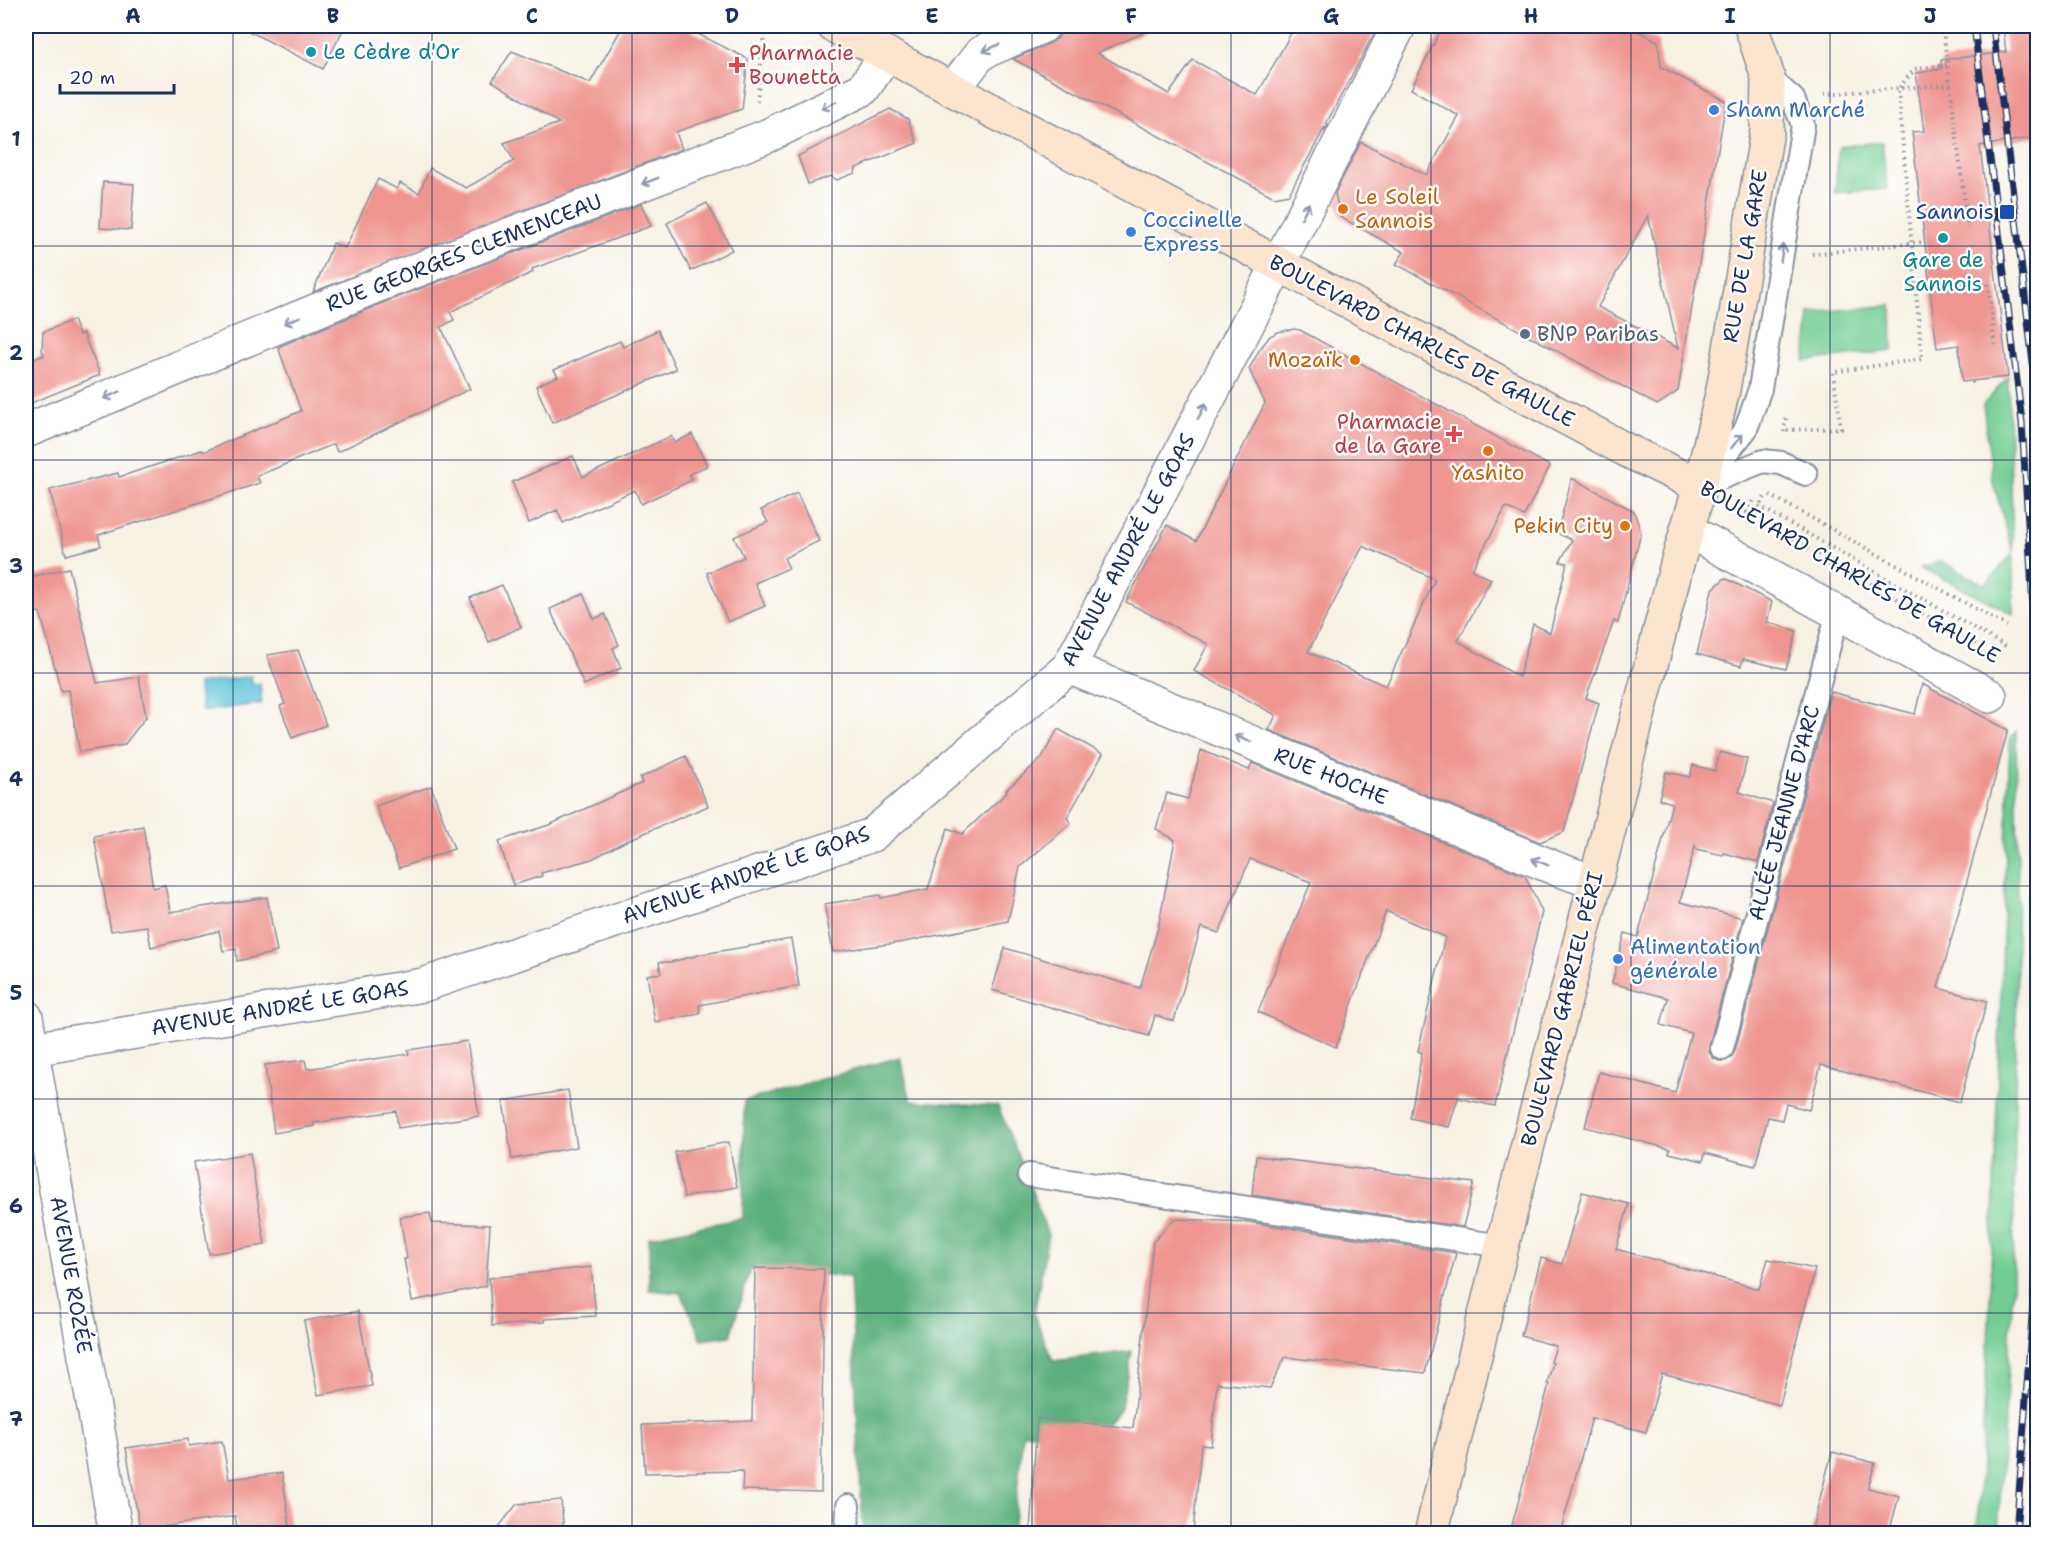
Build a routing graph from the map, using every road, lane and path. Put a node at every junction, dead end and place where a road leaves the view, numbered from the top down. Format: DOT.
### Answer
graph roads {
  1 [pos="768,26"];
  2 [pos="834,26"];
  3 [pos="1043,26"];
  4 [pos="1399,26"];
  5 [pos="1751,26"];
  6 [pos="1944,37"];
  7 [pos="887,54"];
  8 [pos="1947,65"];
  9 [pos="1952,84"];
  10 [pos="953,89"];
  11 [pos="1816,89"];
  12 [pos="1898,89"];
  13 [pos="767,136"];
  14 [pos="1968,228"];
  15 [pos="1923,242"];
  16 [pos="1912,244"];
  17 [pos="1809,254"];
  18 [pos="1278,263"];
  19 [pos="1988,284"];
  20 [pos="1995,346"];
  21 [pos="1972,382"];
  22 [pos="1973,388"];
  23 [pos="1786,412"];
  24 [pos="1785,430"];
  25 [pos="26,431"];
  26 [pos="1784,440"];
  27 [pos="1806,474"];
  28 [pos="1700,486"];
  29 [pos="1773,486"];
  30 [pos="1767,493"];
  31 [pos="1759,506"];
  32 [pos="1752,516"];
  33 [pos="1687,530"];
  34 [pos="1732,554"];
  35 [pos="1838,612"];
  36 [pos="2007,626"];
  37 [pos="2009,648"];
  38 [pos="1987,650"];
  39 [pos="1069,668"];
  40 [pos="1990,696"];
  41 [pos="1594,882"];
  42 [pos="26,1017"];
  43 [pos="1722,1048"];
  44 [pos="32,1049"];
  45 [pos="1029,1175"];
  46 [pos="1502,1246"];
  47 [pos="848,1506"];
  48 [pos="116,1533"];
  49 [pos="847,1533"];
  50 [pos="1431,1533"];
  1 -- 13 [label="path"];
  2 -- 7 [label="main road, BOULEVARD CHARLES DE GAULLE"];
  3 -- 10 [label="street, one-way"];
  18 -- 4 [label="street, AVENUE ANDRÉ LE GOAS, one-way"];
  5 -- 28 [label="main road, RUE DE LA GARE"];
  6 -- 8 [label="path"];
  7 -- 10 [label="main road, BOULEVARD CHARLES DE GAULLE"];
  7 -- 13 [label="street, RUE GEORGES CLEMENCEAU, one-way"];
  8 -- 9 [label="path"];
  8 -- 12 [label="path"];
  9 -- 12 [label="path"];
  9 -- 14 [label="path"];
  10 -- 18 [label="main road, BOULEVARD CHARLES DE GAULLE"];
  11 -- 12 [label="path"];
  12 -- 16 [label="path"];
  13 -- 25 [label="street, RUE GEORGES CLEMENCEAU, one-way"];
  15 -- 16 [label="path"];
  16 -- 17 [label="path"];
  16 -- 24 [label="path"];
  18 -- 28 [label="main road, BOULEVARD CHARLES DE GAULLE"];
  39 -- 18 [label="street, AVENUE ANDRÉ LE GOAS, one-way"];
  19 -- 20 [label="path"];
  21 -- 22 [label="path"];
  23 -- 24 [label="path"];
  24 -- 26 [label="path"];
  27 -- 28 [label="lane"];
  28 -- 32 [label="path, BOULEVARD CHARLES DE GAULLE"];
  28 -- 33 [label="main road, BOULEVARD GABRIEL PÉRI"];
  29 -- 30 [label="path"];
  30 -- 31 [label="path"];
  30 -- 36 [label="path"];
  31 -- 32 [label="path"];
  31 -- 37 [label="path"];
  32 -- 34 [label="path"];
  32 -- 38 [label="path, BOULEVARD CHARLES DE GAULLE"];
  33 -- 34 [label="street, BOULEVARD CHARLES DE GAULLE"];
  33 -- 41 [label="main road, BOULEVARD GABRIEL PÉRI"];
  34 -- 35 [label="street, BOULEVARD CHARLES DE GAULLE"];
  35 -- 40 [label="street, BOULEVARD CHARLES DE GAULLE"];
  35 -- 43 [label="lane, ALLÉE JEANNE D'ARC"];
  41 -- 39 [label="street, RUE HOCHE, one-way"];
  39 -- 44 [label="street, AVENUE ANDRÉ LE GOAS"];
  41 -- 46 [label="main road, BOULEVARD GABRIEL PÉRI"];
  42 -- 44 [label="street, AVENUE ROZÉE"];
  44 -- 48 [label="street, AVENUE ROZÉE"];
  45 -- 46 [label="lane"];
  46 -- 50 [label="main road, BOULEVARD GABRIEL PÉRI"];
  47 -- 49 [label="lane"];
}
